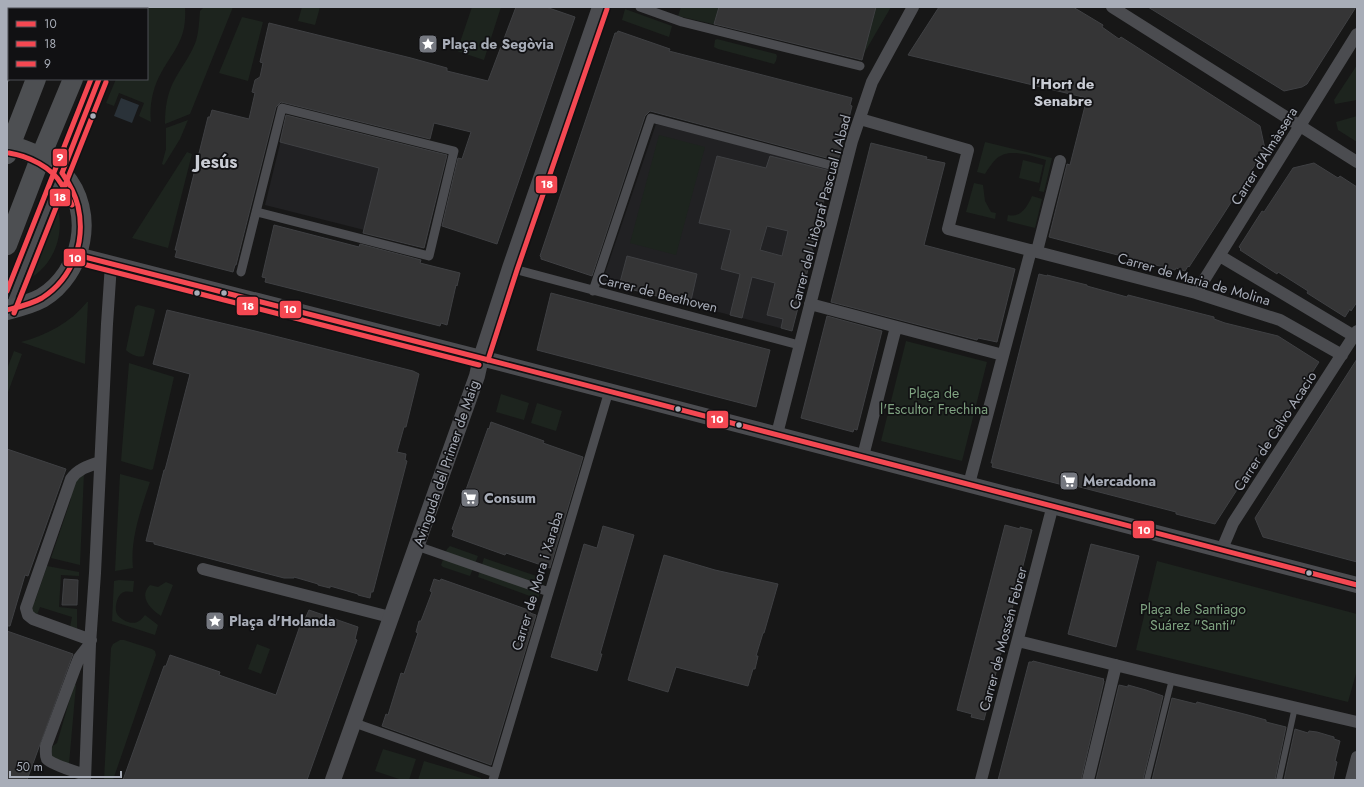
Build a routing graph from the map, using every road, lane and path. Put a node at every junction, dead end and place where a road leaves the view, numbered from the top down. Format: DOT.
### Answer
graph roads {
  1 [pos="600,7"];
  2 [pos="640,7"];
  3 [pos="913,7"];
  4 [pos="1112,7"];
  5 [pos="1357,34"];
  6 [pos="860,66"];
  7 [pos="36,80"];
  8 [pos="73,80"];
  9 [pos="99,80"];
  10 [pos="860,119"];
  11 [pos="1300,125"];
  12 [pos="8,148"];
  13 [pos="41,156"];
  14 [pos="1060,161"];
  15 [pos="1357,162"];
  16 [pos="845,169"];
  17 [pos="62,173"];
  18 [pos="256,212"];
  19 [pos="7,245"];
  20 [pos="1034,250"];
  21 [pos="77,255"];
  22 [pos="1220,256"];
  23 [pos="111,264"];
  24 [pos="510,268"];
  25 [pos="241,272"];
  26 [pos="593,291"];
  27 [pos="1196,293"];
  28 [pos="810,304"];
  29 [pos="7,310"];
  30 [pos="896,327"];
  31 [pos="1355,333"];
  32 [pos="799,345"];
  33 [pos="1003,355"];
  34 [pos="1342,355"];
  35 [pos="481,358"];
  36 [pos="609,391"];
  37 [pos="777,434"];
  38 [pos="863,456"];
  39 [pos="100,462"];
  40 [pos="969,484"];
  41 [pos="1053,505"];
  42 [pos="417,546"];
  43 [pos="1222,549"];
  44 [pos="203,569"];
  45 [pos="1357,585"];
  46 [pos="549,592"];
  47 [pos="390,616"];
  48 [pos="1018,640"];
  49 [pos="91,642"];
  50 [pos="1116,665"];
  51 [pos="1172,679"];
  52 [pos="1295,707"];
  53 [pos="352,722"];
  54 [pos="1357,722"];
  55 [pos="1357,763"];
  56 [pos="494,776"];
  57 [pos="85,778"];
  58 [pos="333,780"];
  59 [pos="981,780"];
  60 [pos="1088,780"];
  61 [pos="1148,780"];
  62 [pos="1279,780"];
  63 [pos="1351,780"];
  1 -- 24 [label="street, Avinguda del Primer de Maig"];
  2 -- 6 [label="street"];
  3 -- 10 [label="street, Carrer del Litògraf Pascual i Abad"];
  4 -- 11 [label="street"];
  5 -- 11 [label="street, Carrer d'Almàssera"];
  7 -- 12 [label="main road"];
  8 -- 13 [label="main road"];
  9 -- 17 [label="lane"];
  10 -- 16 [label="street, Carrer del Litògraf Pascual i Abad"];
  10 -- 20 [label="street"];
  11 -- 15 [label="street"];
  11 -- 22 [label="street, Carrer d'Almàssera"];
  12 -- 13 [label="main road"];
  13 -- 17 [label="main road"];
  13 -- 19 [label="main road"];
  14 -- 20 [label="street"];
  16 -- 26 [label="street"];
  16 -- 28 [label="street, Carrer del Litògraf Pascual i Abad"];
  17 -- 21 [label="main road"];
  17 -- 29 [label="lane"];
  18 -- 18 [label="street"];
  18 -- 25 [label="street"];
  20 -- 27 [label="street, Carrer de Maria de Molina"];
  20 -- 33 [label="street"];
  21 -- 23 [label="street"];
  21 -- 29 [label="main road"];
  22 -- 27 [label="street, Carrer d'Almàssera"];
  22 -- 31 [label="street, Carrer de Maria de Molina"];
  23 -- 35 [label="street"];
  23 -- 39 [label="street"];
  24 -- 26 [label="street, Carrer de Beethoven"];
  24 -- 35 [label="street, Avinguda del Primer de Maig"];
  26 -- 32 [label="street, Carrer de Beethoven"];
  27 -- 34 [label="street, Carrer de Maria de Molina"];
  28 -- 30 [label="street"];
  28 -- 32 [label="street, Carrer del Litògraf Pascual i Abad"];
  30 -- 33 [label="street"];
  30 -- 38 [label="street"];
  31 -- 34 [label="street, Carrer de Calvo Acacio"];
  32 -- 37 [label="street, Carrer del Litògraf Pascual i Abad"];
  33 -- 40 [label="street"];
  34 -- 43 [label="street, Carrer de Calvo Acacio"];
  35 -- 36 [label="street"];
  35 -- 42 [label="street, Avinguda del Primer de Maig"];
  36 -- 37 [label="street"];
  36 -- 46 [label="street, Carrer de Mora i Xaraba"];
  37 -- 38 [label="street"];
  38 -- 40 [label="street"];
  39 -- 49 [label="street"];
  39 -- 49 [label="street"];
  40 -- 41 [label="street"];
  41 -- 43 [label="street"];
  41 -- 48 [label="street, Carrer de Mossén Febrer"];
  42 -- 46 [label="street"];
  42 -- 47 [label="street, Avinguda del Primer de Maig"];
  43 -- 45 [label="street"];
  44 -- 47 [label="street"];
  46 -- 56 [label="street, Carrer de Mora i Xaraba"];
  47 -- 53 [label="street, Avinguda del Primer de Maig"];
  48 -- 50 [label="street"];
  48 -- 59 [label="street, Carrer de Mossén Febrer"];
  49 -- 57 [label="street"];
  49 -- 57 [label="street"];
  50 -- 51 [label="street"];
  50 -- 60 [label="street"];
  51 -- 52 [label="street"];
  51 -- 61 [label="lane"];
  52 -- 54 [label="street"];
  52 -- 62 [label="lane"];
  53 -- 56 [label="street"];
  53 -- 58 [label="street, Avinguda del Primer de Maig"];
  55 -- 63 [label="street"];
}
